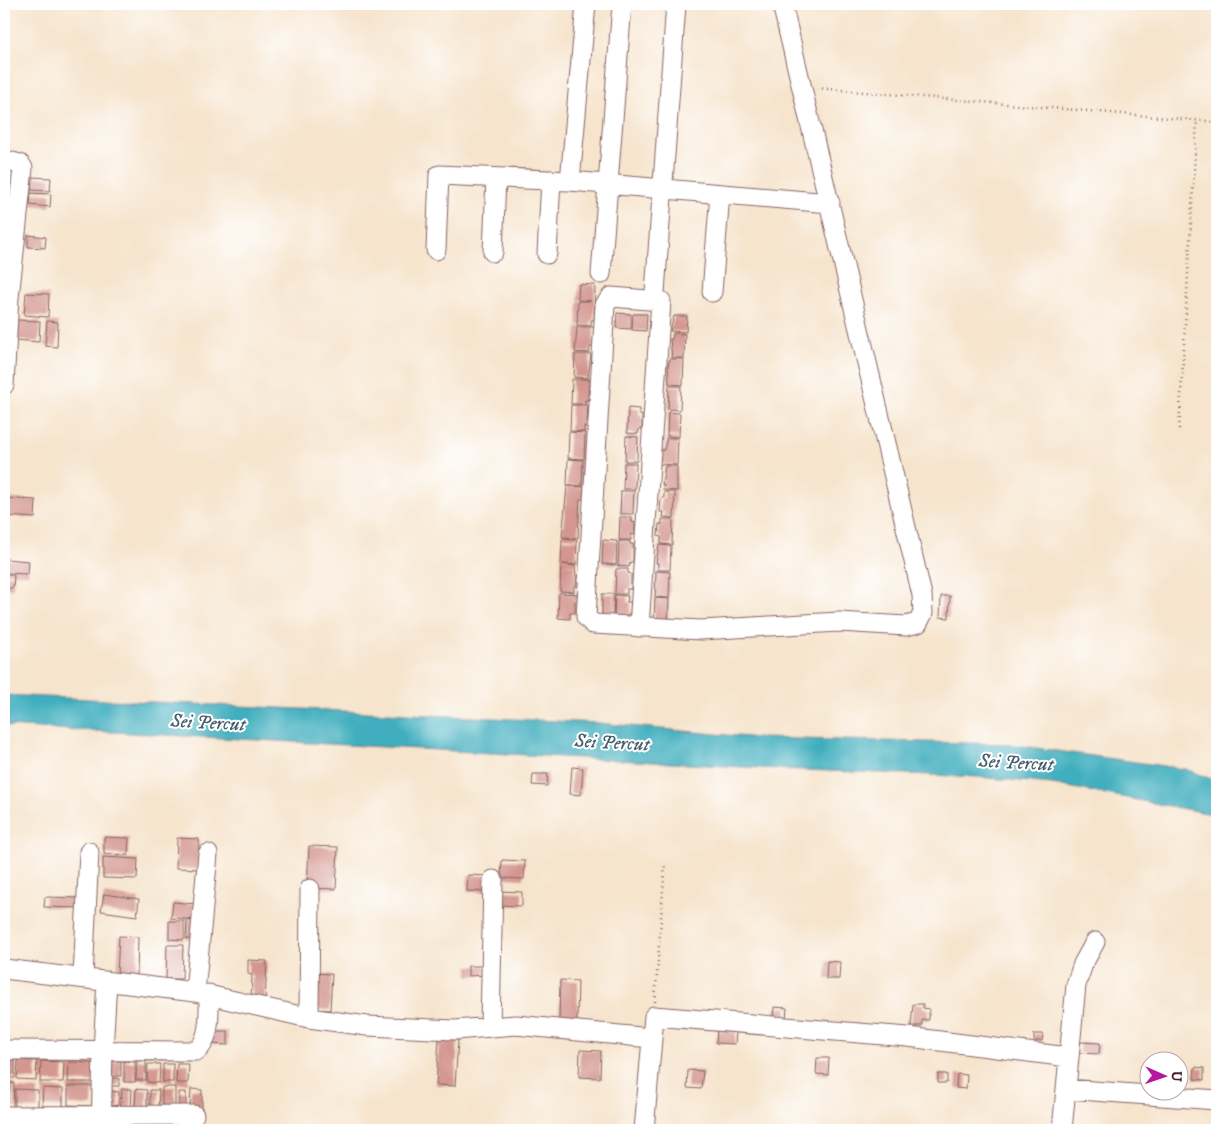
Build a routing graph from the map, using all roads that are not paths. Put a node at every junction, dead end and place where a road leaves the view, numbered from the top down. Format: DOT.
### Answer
graph roads {
  1 [pos="586,4"];
  2 [pos="622,4"];
  3 [pos="676,4"];
  4 [pos="782,4"];
  5 [pos="4,160"];
  6 [pos="496,178"];
  7 [pos="561,180"];
  8 [pos="608,185"];
  9 [pos="663,189"];
  10 [pos="720,194"];
  11 [pos="830,203"];
  12 [pos="436,250"];
  13 [pos="493,252"];
  14 [pos="547,254"];
  15 [pos="601,274"];
  16 [pos="655,292"];
  17 [pos="712,292"];
  18 [pos="4,385"];
  19 [pos="639,627"];
  20 [pos="89,852"];
  21 [pos="208,854"];
  22 [pos="493,880"];
  23 [pos="310,889"];
  24 [pos="1095,942"];
  25 [pos="4,969"];
  26 [pos="83,978"];
  27 [pos="107,981"];
  28 [pos="202,993"];
  29 [pos="309,1018"];
  30 [pos="490,1027"];
  31 [pos="651,1038"];
  32 [pos="4,1050"];
  33 [pos="103,1051"];
  34 [pos="1068,1057"];
  35 [pos="1066,1089"];
  36 [pos="1217,1100"];
  37 [pos="194,1115"];
  38 [pos="4,1116"];
  39 [pos="101,1124"];
  40 [pos="644,1130"];
  41 [pos="1062,1130"];
  1 -- 7 [label="street"];
  2 -- 8 [label="street"];
  3 -- 9 [label="street"];
  4 -- 11 [label="street"];
  5 -- 18 [label="street"];
  6 -- 7 [label="street"];
  6 -- 12 [label="street"];
  6 -- 13 [label="street"];
  7 -- 8 [label="street"];
  7 -- 14 [label="street"];
  8 -- 9 [label="street"];
  8 -- 15 [label="street"];
  9 -- 10 [label="street"];
  9 -- 16 [label="street"];
  10 -- 11 [label="street"];
  10 -- 17 [label="street"];
  11 -- 19 [label="street"];
  19 -- 19 [label="street"];
  20 -- 26 [label="street"];
  21 -- 28 [label="street"];
  22 -- 30 [label="street"];
  23 -- 29 [label="street"];
  24 -- 34 [label="street"];
  25 -- 26 [label="street"];
  26 -- 27 [label="street"];
  27 -- 28 [label="street"];
  27 -- 33 [label="street"];
  28 -- 29 [label="street"];
  28 -- 33 [label="street"];
  29 -- 30 [label="street"];
  30 -- 31 [label="street"];
  31 -- 34 [label="street"];
  31 -- 40 [label="street"];
  32 -- 33 [label="street"];
  33 -- 39 [label="street"];
  34 -- 35 [label="street"];
  35 -- 36 [label="street"];
  35 -- 41 [label="street"];
  37 -- 39 [label="street"];
  38 -- 39 [label="street"];
}
